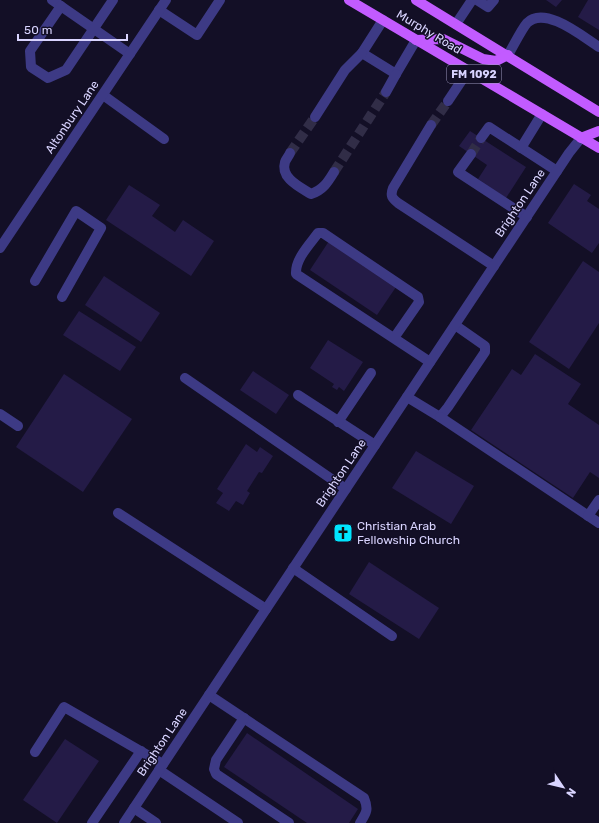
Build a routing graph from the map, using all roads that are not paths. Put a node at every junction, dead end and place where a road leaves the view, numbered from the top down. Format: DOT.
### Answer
graph roads {
  1 [pos="52,0"];
  2 [pos="113,0"];
  3 [pos="166,0"];
  4 [pos="220,0"];
  5 [pos="349,0"];
  6 [pos="416,0"];
  7 [pos="472,0"];
  8 [pos="477,0"];
  9 [pos="494,0"];
  10 [pos="61,6"];
  11 [pos="159,10"];
  12 [pos="383,20"];
  13 [pos="456,24"];
  14 [pos="93,29"];
  15 [pos="416,40"];
  16 [pos="599,47"];
  17 [pos="362,53"];
  18 [pos="130,54"];
  19 [pos="508,55"];
  20 [pos="468,70"];
  21 [pos="396,74"];
  22 [pos="386,92"];
  23 [pos="103,94"];
  24 [pos="448,101"];
  25 [pos="599,112"];
  26 [pos="542,114"];
  27 [pos="315,117"];
  28 [pos="431,125"];
  29 [pos="599,131"];
  30 [pos="164,138"];
  31 [pos="481,138"];
  32 [pos="581,138"];
  33 [pos="521,148"];
  34 [pos="599,148"];
  35 [pos="290,153"];
  36 [pos="471,154"];
  37 [pos="557,171"];
  38 [pos="334,172"];
  39 [pos="526,217"];
  40 [pos="0,248"];
  41 [pos="494,266"];
  42 [pos="35,281"];
  43 [pos="62,297"];
  44 [pos="455,325"];
  45 [pos="394,338"];
  46 [pos="430,362"];
  47 [pos="370,373"];
  48 [pos="185,378"];
  49 [pos="298,396"];
  50 [pos="407,397"];
  51 [pos="0,414"];
  52 [pos="440,417"];
  53 [pos="338,422"];
  54 [pos="18,426"];
  55 [pos="375,445"];
  56 [pos="346,488"];
  57 [pos="599,500"];
  58 [pos="118,514"];
  59 [pos="588,516"];
  60 [pos="599,523"];
  61 [pos="293,568"];
  62 [pos="266,609"];
  63 [pos="392,636"];
  64 [pos="209,695"];
  65 [pos="244,718"];
  66 [pos="141,751"];
  67 [pos="35,752"];
  68 [pos="161,767"];
  69 [pos="134,808"];
  70 [pos="92,823"];
  71 [pos="124,823"];
  72 [pos="156,823"];
  73 [pos="238,823"];
  74 [pos="289,823"];
  75 [pos="360,823"];
  1 -- 10 [label="street"];
  2 -- 14 [label="street"];
  3 -- 11 [label="street, Altonbury Lane"];
  4 -- 11 [label="street"];
  5 -- 12 [label="main road, Murphy Road / FM 1092"];
  6 -- 13 [label="main road, Murphy Road / FM 1092"];
  7 -- 13 [label="street"];
  8 -- 9 [label="street"];
  10 -- 14 [label="street"];
  10 -- 14 [label="street"];
  11 -- 18 [label="street, Altonbury Lane"];
  12 -- 15 [label="main road, Murphy Road / FM 1092"];
  12 -- 17 [label="street"];
  13 -- 19 [label="main road, Murphy Road / FM 1092"];
  14 -- 18 [label="street"];
  15 -- 19 [label="main road"];
  15 -- 20 [label="main road, Murphy Road / FM 1092"];
  15 -- 21 [label="street"];
  16 -- 19 [label="street"];
  17 -- 21 [label="street"];
  17 -- 27 [label="street"];
  18 -- 23 [label="street, Altonbury Lane"];
  19 -- 25 [label="main road, Murphy Road / FM 1092"];
  20 -- 24 [label="street"];
  20 -- 26 [label="main road, Murphy Road / FM 1092"];
  21 -- 22 [label="street"];
  23 -- 30 [label="street"];
  23 -- 40 [label="street, Altonbury Lane"];
  26 -- 32 [label="main road, Murphy Road / FM 1092"];
  26 -- 33 [label="street"];
  28 -- 41 [label="street"];
  29 -- 32 [label="main road"];
  31 -- 33 [label="street"];
  32 -- 34 [label="main road, Murphy Road / FM 1092"];
  32 -- 37 [label="street, Brighton Lane"];
  33 -- 37 [label="street"];
  35 -- 38 [label="street"];
  36 -- 39 [label="street"];
  37 -- 39 [label="street, Brighton Lane"];
  39 -- 41 [label="street, Brighton Lane"];
  41 -- 44 [label="street, Brighton Lane"];
  42 -- 43 [label="street"];
  44 -- 46 [label="street, Brighton Lane"];
  44 -- 52 [label="street"];
  45 -- 45 [label="street"];
  45 -- 46 [label="street"];
  46 -- 50 [label="street, Brighton Lane"];
  47 -- 53 [label="street"];
  48 -- 56 [label="street"];
  49 -- 53 [label="street"];
  50 -- 52 [label="street"];
  50 -- 55 [label="street, Brighton Lane"];
  51 -- 54 [label="street"];
  52 -- 59 [label="street"];
  53 -- 55 [label="street"];
  55 -- 56 [label="street, Brighton Lane"];
  56 -- 61 [label="street, Brighton Lane"];
  57 -- 59 [label="street"];
  58 -- 62 [label="street"];
  59 -- 60 [label="street"];
  61 -- 62 [label="street, Brighton Lane"];
  61 -- 63 [label="street"];
  62 -- 64 [label="street, Brighton Lane"];
  64 -- 65 [label="street"];
  64 -- 68 [label="street, Brighton Lane"];
  65 -- 74 [label="street"];
  65 -- 75 [label="street"];
  66 -- 67 [label="street"];
  66 -- 68 [label="street"];
  66 -- 70 [label="street"];
  68 -- 69 [label="street, Brighton Lane"];
  68 -- 73 [label="street"];
  69 -- 71 [label="street, Brighton Lane"];
  69 -- 72 [label="street"];
}
